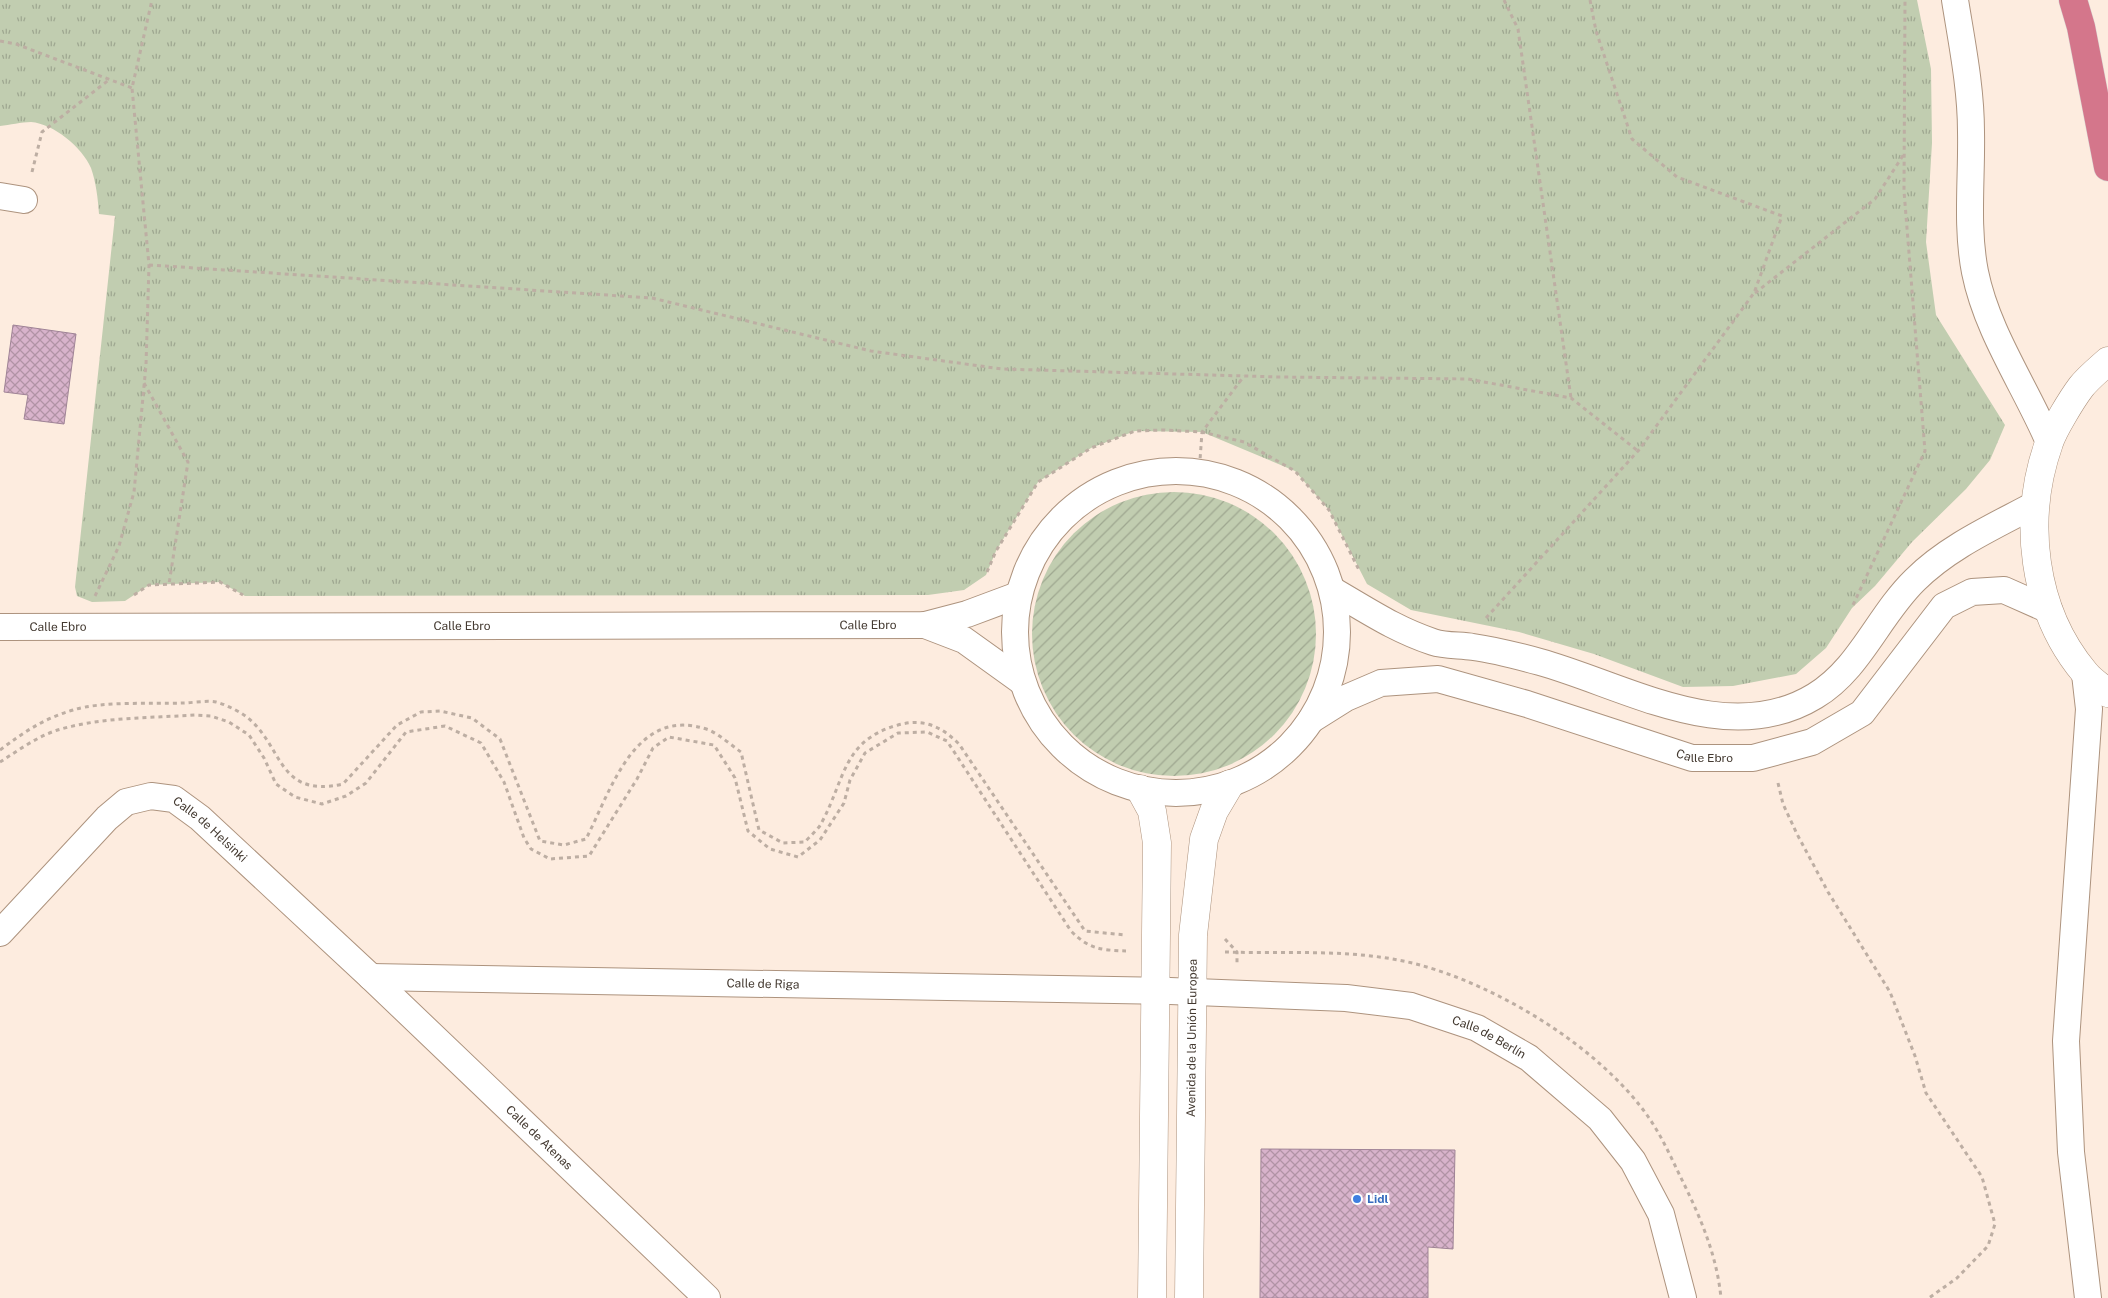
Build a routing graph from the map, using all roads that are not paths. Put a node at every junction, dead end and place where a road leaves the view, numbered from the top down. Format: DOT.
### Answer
graph roads {
  1 [pos="1955,0"];
  2 [pos="2073,0"];
  3 [pos="2108,167"];
  4 [pos="2108,361"];
  5 [pos="2049,442"];
  6 [pos="2034,505"];
  7 [pos="1332,590"];
  8 [pos="1018,595"];
  9 [pos="2049,610"];
  10 [pos="925,625"];
  11 [pos="0,627"];
  12 [pos="2085,674"];
  13 [pos="1022,681"];
  14 [pos="2108,693"];
  15 [pos="1311,720"];
  16 [pos="1230,784"];
  17 [pos="1140,789"];
  18 [pos="0,933"];
  19 [pos="371,977"];
  20 [pos="1157,991"];
  21 [pos="1191,992"];
  22 [pos="707,1298"];
  23 [pos="1152,1298"];
  24 [pos="1189,1298"];
  25 [pos="1683,1298"];
  26 [pos="2088,1298"];
  1 -- 5 [label="street"];
  2 -- 3 [label="highway"];
  4 -- 5 [label="street"];
  5 -- 6 [label="street"];
  6 -- 7 [label="street"];
  6 -- 9 [label="street"];
  7 -- 8 [label="street"];
  7 -- 15 [label="street"];
  8 -- 10 [label="street, Calle Ebro"];
  8 -- 13 [label="street"];
  9 -- 12 [label="street"];
  9 -- 15 [label="street, Calle Ebro"];
  10 -- 11 [label="street, Calle Ebro"];
  10 -- 13 [label="street, Calle Ebro"];
  12 -- 14 [label="street"];
  12 -- 26 [label="street"];
  13 -- 17 [label="street"];
  15 -- 16 [label="street"];
  16 -- 17 [label="street"];
  16 -- 21 [label="street, Avenida de la Unión Europea"];
  17 -- 20 [label="street"];
  18 -- 19 [label="street, Calle de Helsinki"];
  19 -- 20 [label="street, Calle de Riga"];
  19 -- 22 [label="street, Calle de Atenas"];
  20 -- 21 [label="street, Calle de Berlín"];
  20 -- 23 [label="street"];
  21 -- 24 [label="street, Avenida de la Unión Europea"];
  21 -- 25 [label="street, Calle de Berlín"];
}
